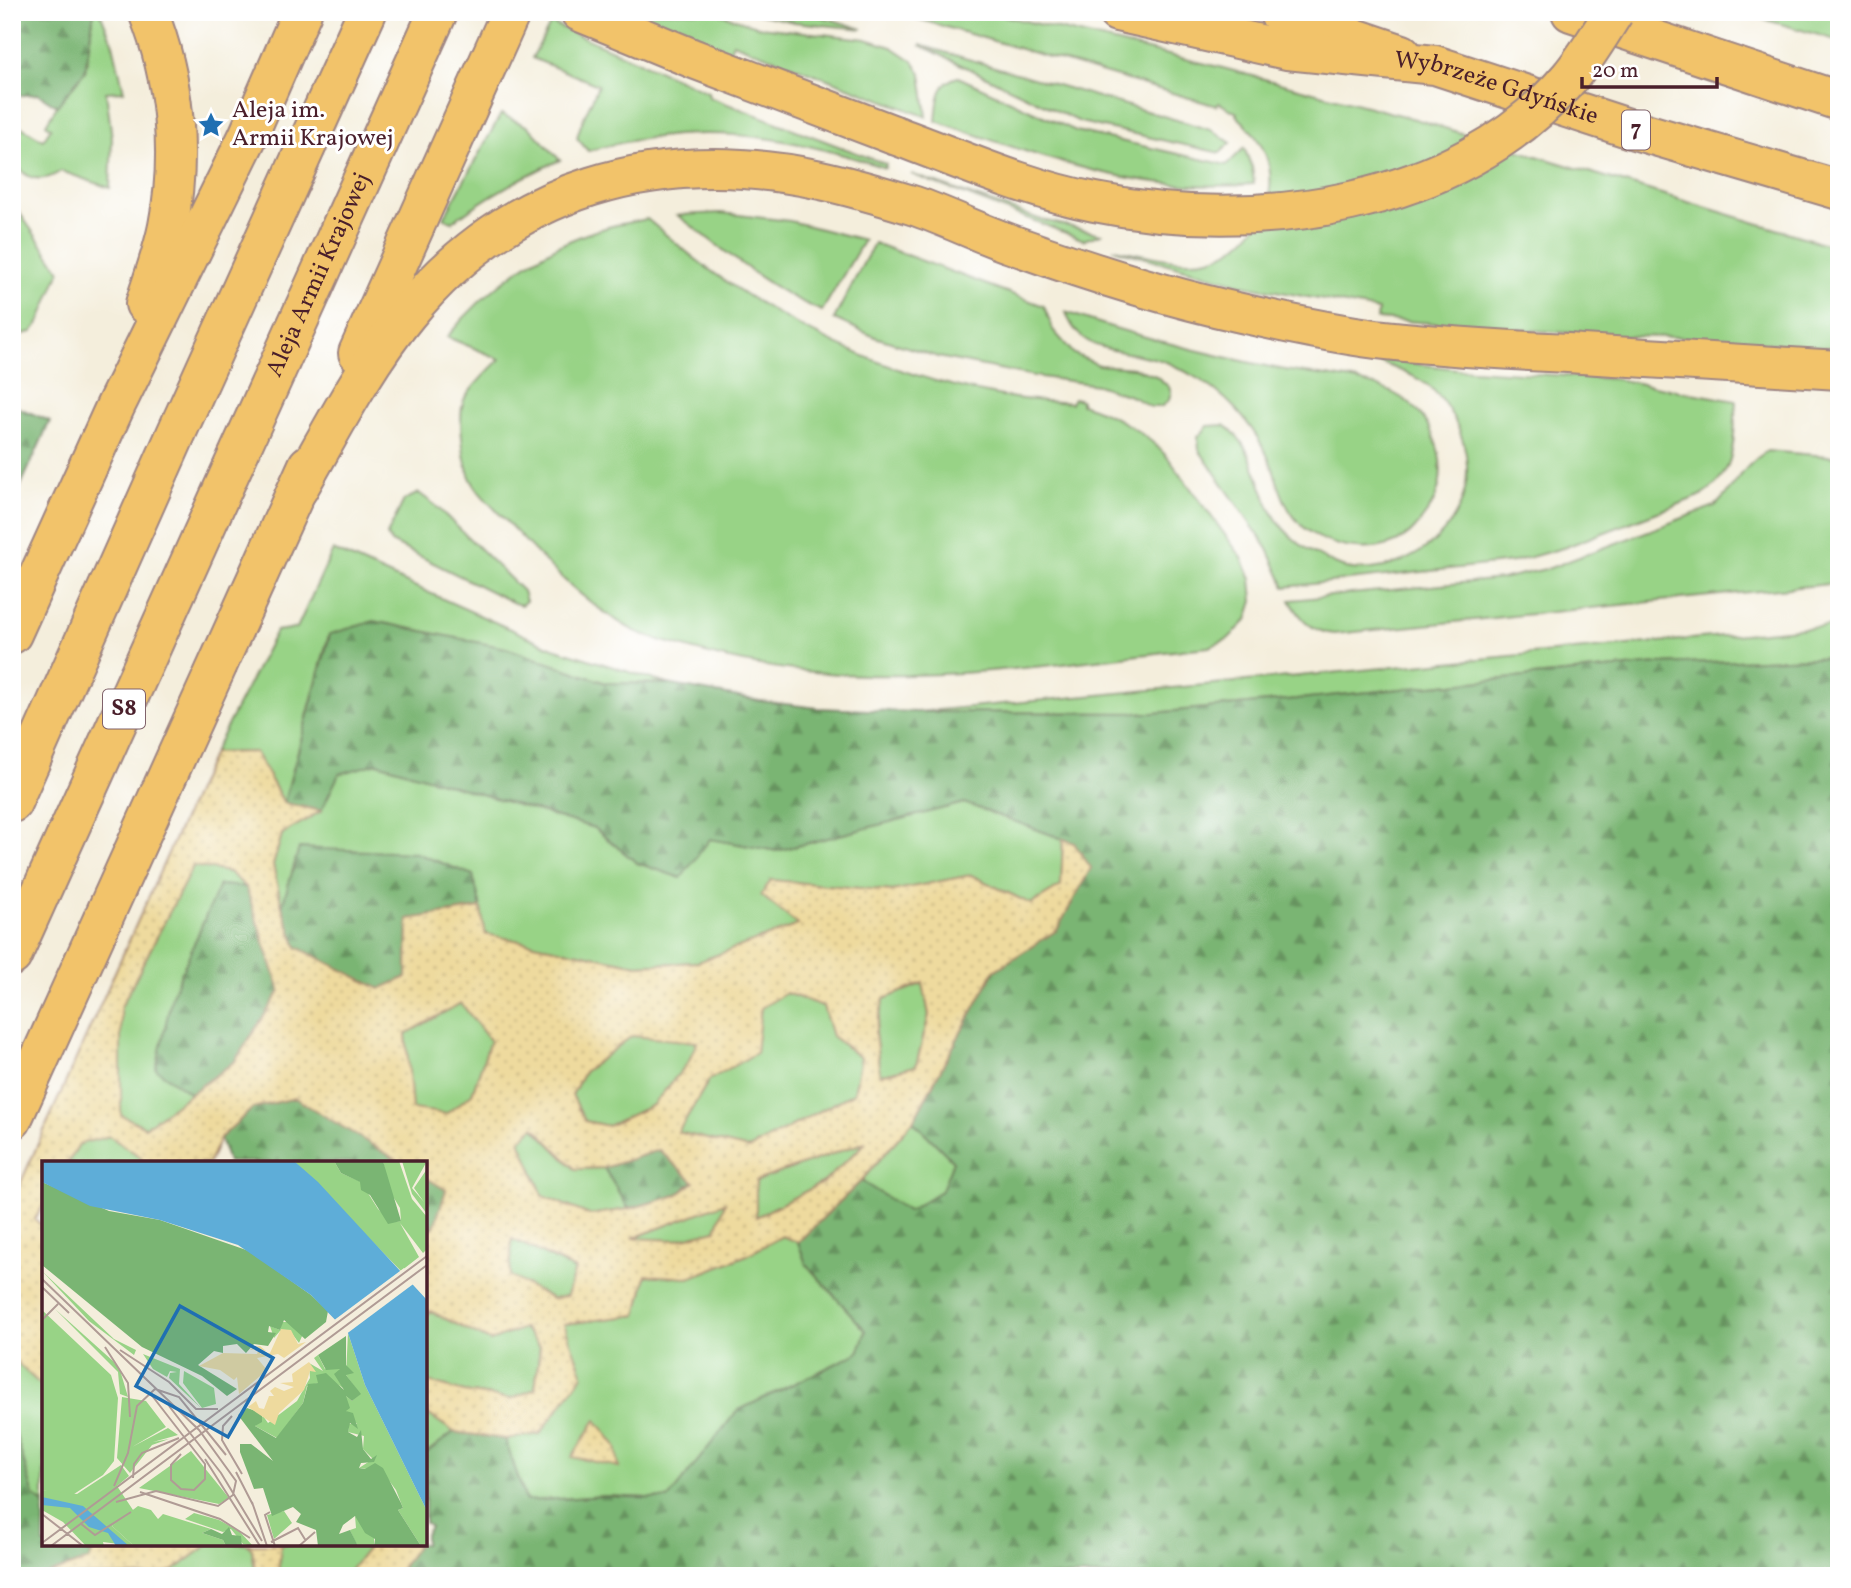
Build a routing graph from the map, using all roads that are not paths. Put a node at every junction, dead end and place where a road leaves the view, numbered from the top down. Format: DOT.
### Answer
graph roads {
  1 [pos="148,12"];
  2 [pos="302,12"];
  3 [pos="366,12"];
  4 [pos="438,12"];
  5 [pos="511,12"];
  6 [pos="580,12"];
  7 [pos="1117,12"];
  8 [pos="1278,12"];
  9 [pos="1570,12"];
  10 [pos="1614,12"];
  11 [pos="1435,65"];
  12 [pos="1839,101"];
  13 [pos="1839,190"];
  14 [pos="1839,370"];
  15 [pos="115,407"];
  16 [pos="298,489"];
  17 [pos="12,634"];
  18 [pos="12,803"];
  19 [pos="12,956"];
  20 [pos="12,1120"];
  1 -- 15 [label="main road"];
  2 -- 15 [label="main road"];
  3 -- 18 [label="main road"];
  4 -- 19 [label="main road, Aleja Armii Krajowej / S8"];
  5 -- 16 [label="main road"];
  6 -- 10 [label="main road, bridge"];
  7 -- 11 [label="main road, 7"];
  8 -- 11 [label="main road, Wybrzeże Gdyńskie"];
  9 -- 12 [label="main road"];
  11 -- 13 [label="main road, Wybrzeże Gdyńskie / 7"];
  14 -- 16 [label="main road"];
  15 -- 17 [label="main road"];
  16 -- 20 [label="main road"];
}
